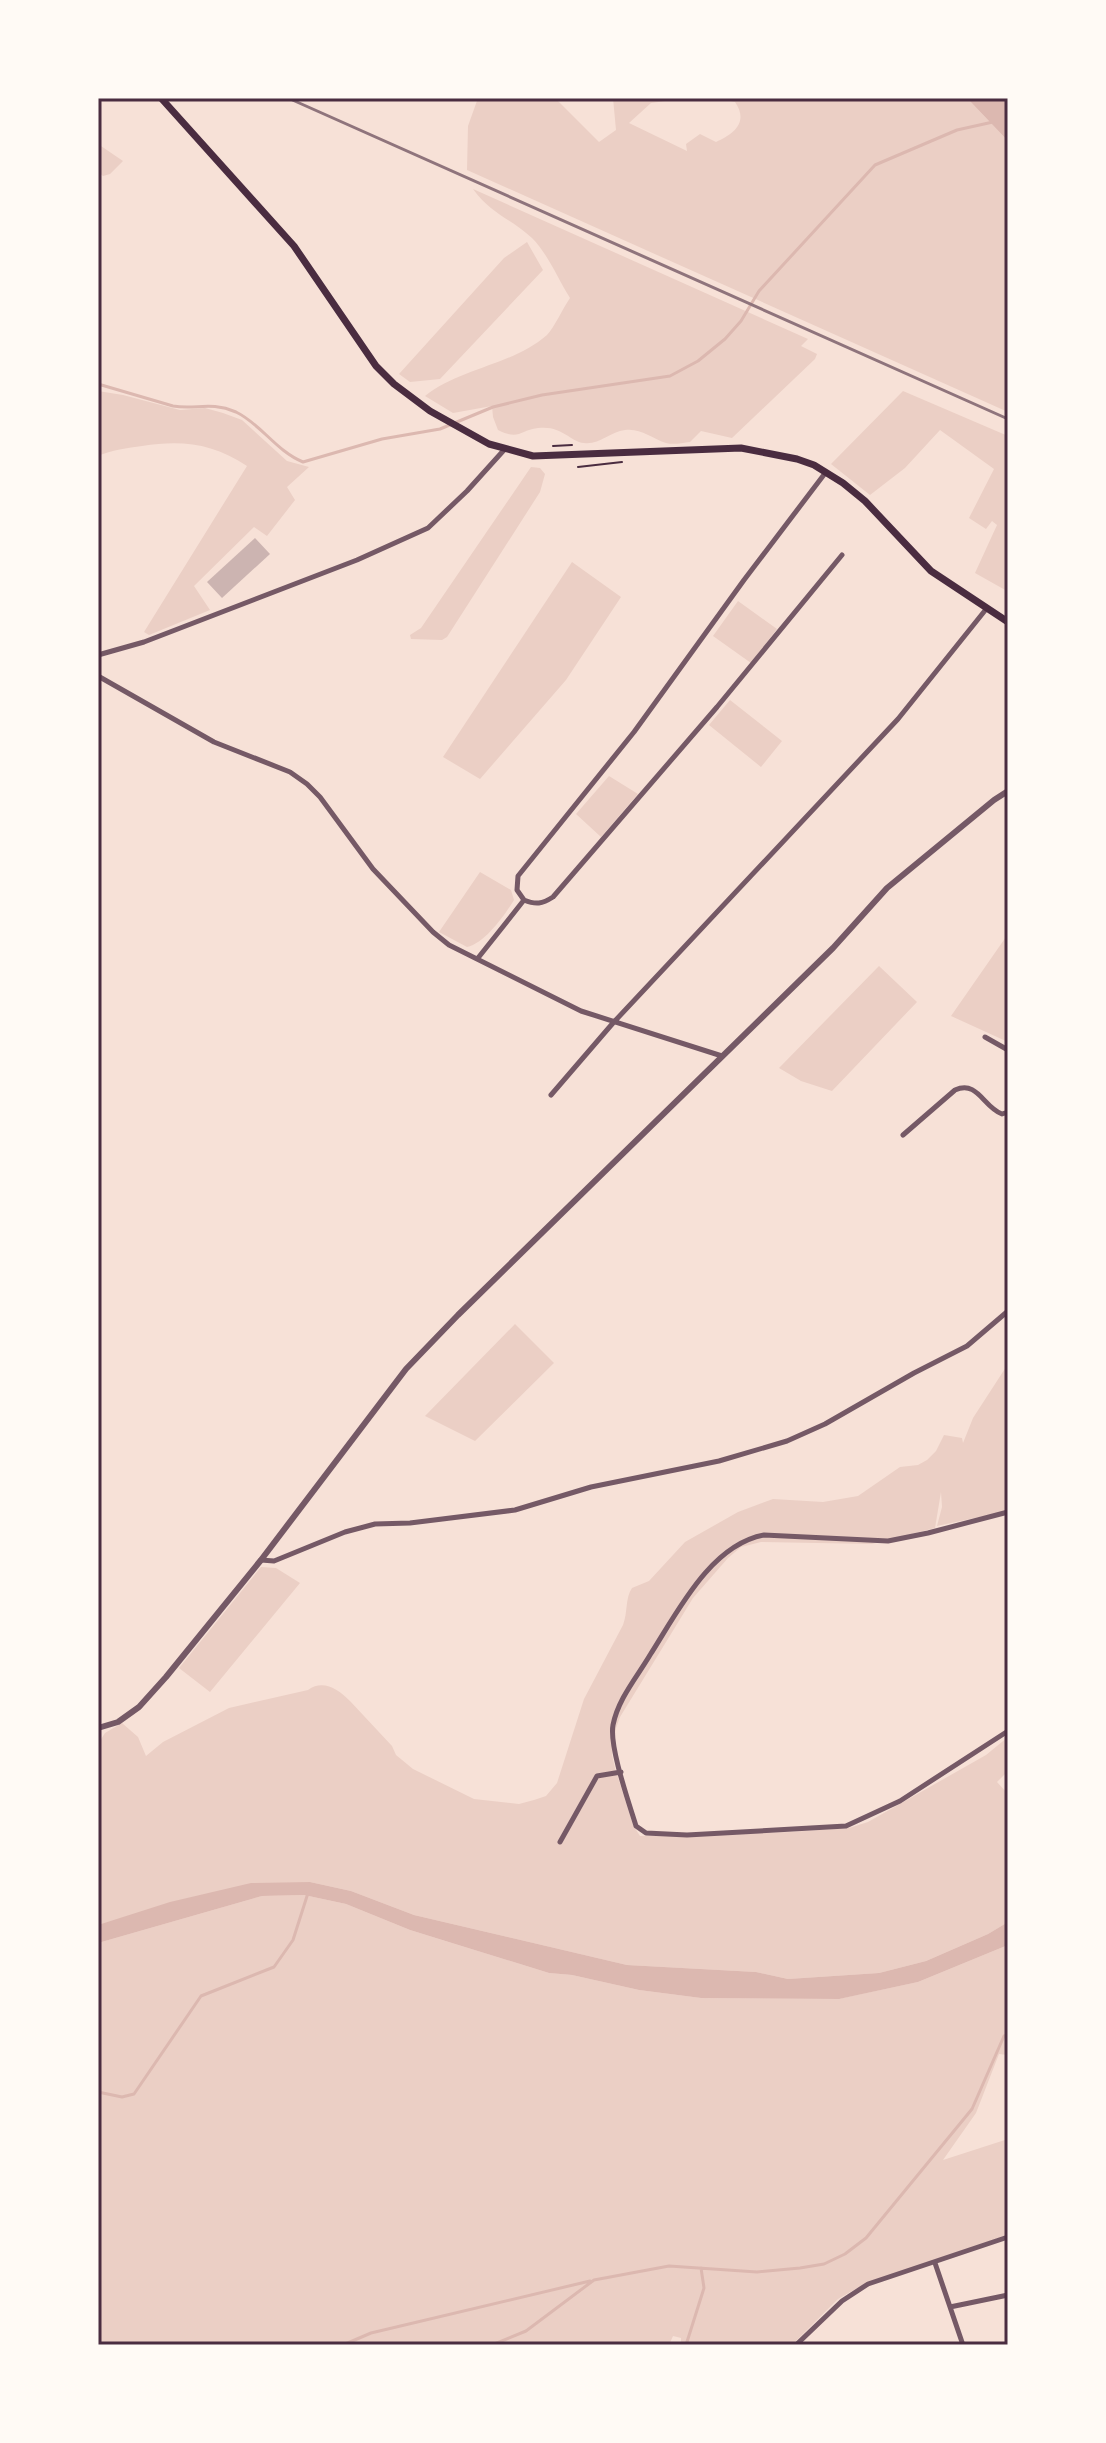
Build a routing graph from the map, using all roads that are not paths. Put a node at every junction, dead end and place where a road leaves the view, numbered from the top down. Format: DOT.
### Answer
graph roads {
  1 [pos="161,98"];
  2 [pos="504,450"];
  3 [pos="826,472"];
  4 [pos="842,555"];
  5 [pos="988,608"];
  6 [pos="1008,622"];
  7 [pos="98,655"];
  8 [pos="98,676"];
  9 [pos="1008,791"];
  10 [pos="524,900"];
  11 [pos="478,958"];
  12 [pos="613,1023"];
  13 [pos="985,1037"];
  14 [pos="1008,1050"];
  15 [pos="722,1056"];
  16 [pos="551,1095"];
  17 [pos="1008,1112"];
  18 [pos="903,1135"];
  19 [pos="1008,1311"];
  20 [pos="1008,1512"];
  21 [pos="261,1560"];
  22 [pos="98,1728"];
  23 [pos="1008,1731"];
  24 [pos="621,1772"];
  25 [pos="560,1842"];
  26 [pos="1008,2237"];
  27 [pos="935,2263"];
  28 [pos="1008,2295"];
  29 [pos="950,2307"];
  30 [pos="796,2345"];
  31 [pos="963,2345"];
  1 -- 2 [label="main road"];
  2 -- 3 [label="main road"];
  2 -- 7 [label="street"];
  3 -- 5 [label="main road"];
  3 -- 10 [label="street"];
  4 -- 10 [label="street"];
  5 -- 6 [label="main road"];
  5 -- 12 [label="street"];
  8 -- 11 [label="street"];
  9 -- 15 [label="street"];
  10 -- 11 [label="street"];
  11 -- 12 [label="street"];
  12 -- 15 [label="street"];
  12 -- 16 [label="street"];
  13 -- 14 [label="street"];
  15 -- 21 [label="street"];
  17 -- 18 [label="street"];
  19 -- 21 [label="street"];
  20 -- 24 [label="street"];
  21 -- 22 [label="street"];
  23 -- 24 [label="street"];
  24 -- 25 [label="street"];
  26 -- 27 [label="street"];
  27 -- 29 [label="street"];
  27 -- 30 [label="street"];
  28 -- 29 [label="street"];
  29 -- 31 [label="street"];
}
